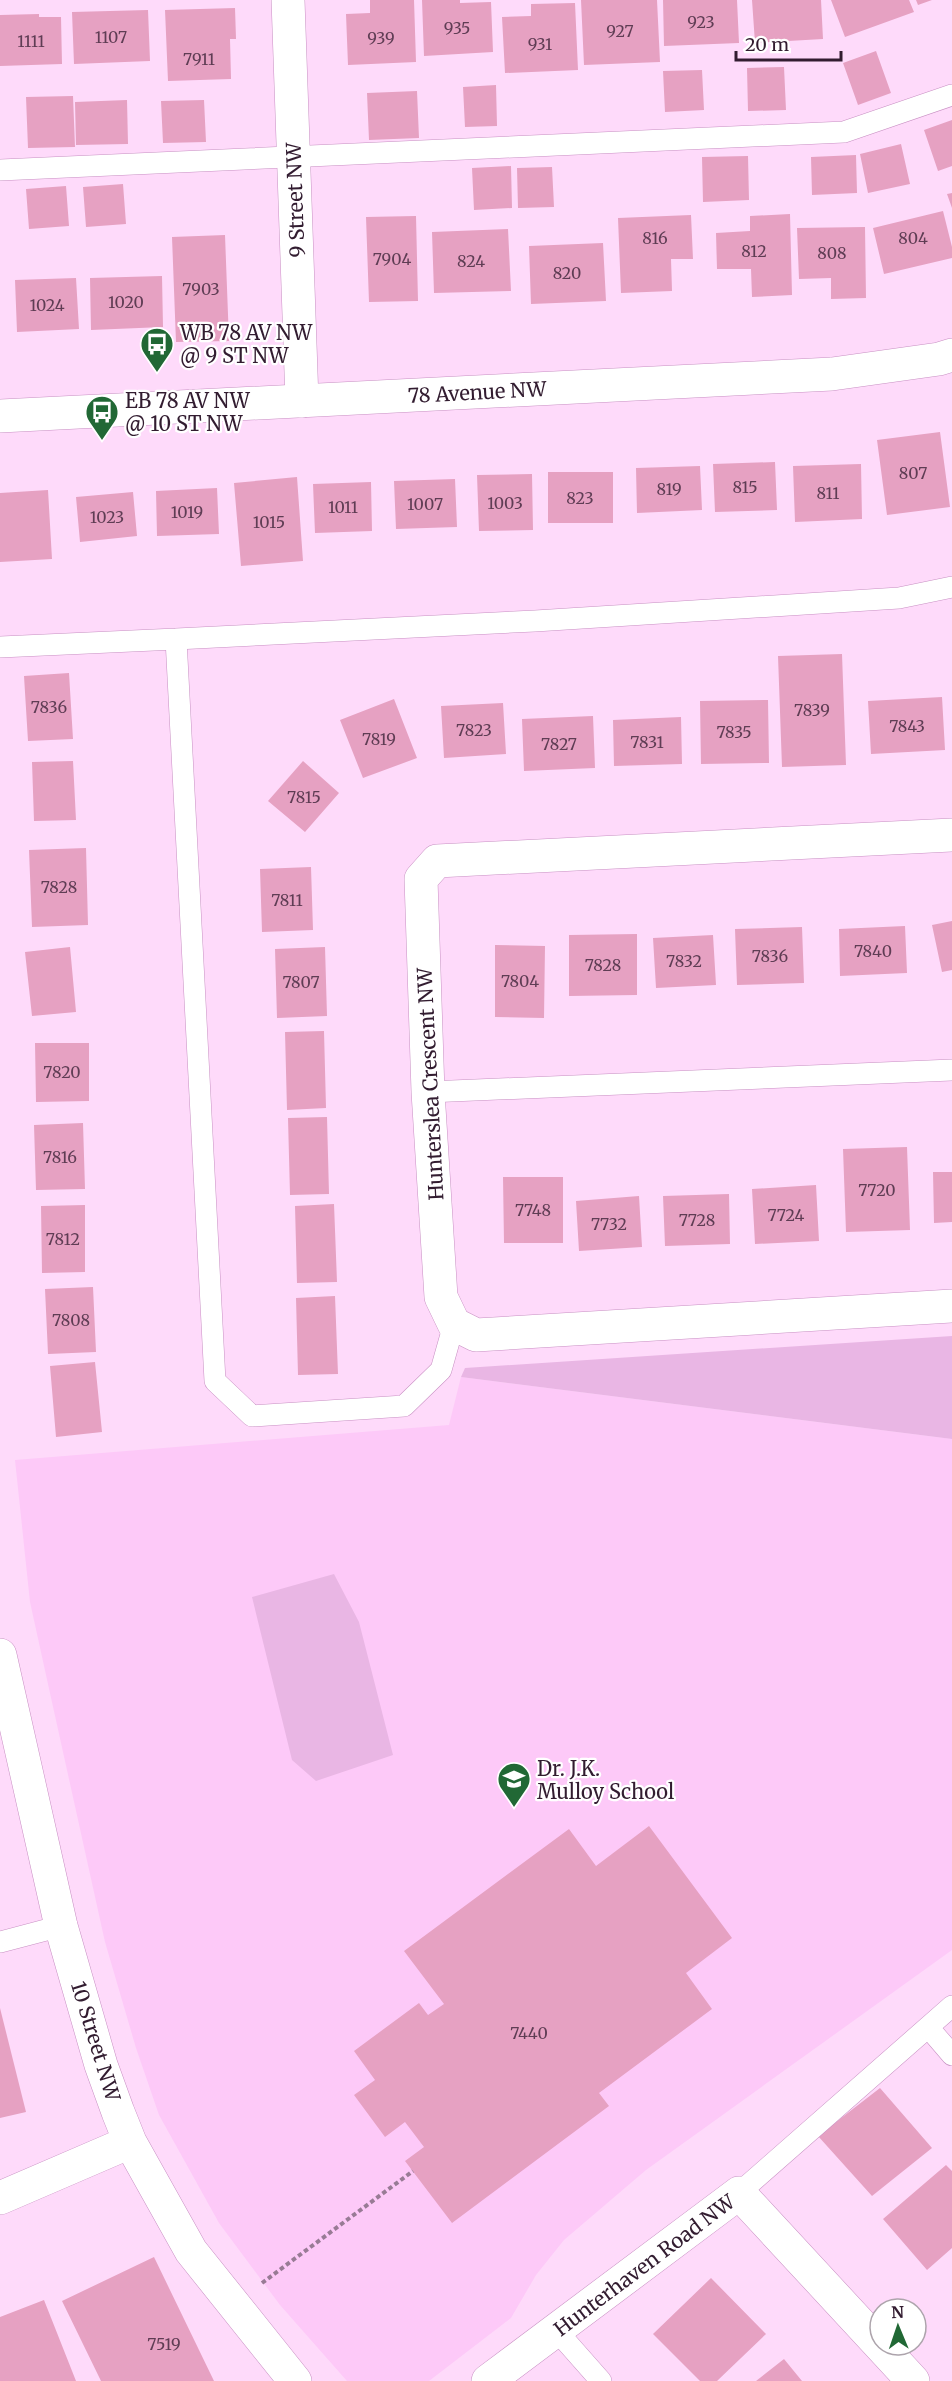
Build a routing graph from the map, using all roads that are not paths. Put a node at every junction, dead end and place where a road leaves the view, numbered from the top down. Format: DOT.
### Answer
graph roads {
  1 [pos="288,0"];
  2 [pos="952,95"];
  3 [pos="294,156"];
  4 [pos="0,170"];
  5 [pos="952,355"];
  6 [pos="302,401"];
  7 [pos="0,416"];
  8 [pos="952,587"];
  9 [pos="176,639"];
  10 [pos="0,646"];
  11 [pos="952,835"];
  12 [pos="952,1070"];
  13 [pos="428,1092"];
  14 [pos="952,1306"];
  15 [pos="453,1324"];
  16 [pos="1,1667"];
  17 [pos="61,1926"];
  18 [pos="0,1942"];
  19 [pos="952,2006"];
  20 [pos="928,2026"];
  21 [pos="952,2055"];
  22 [pos="130,2142"];
  23 [pos="740,2193"];
  24 [pos="0,2198"];
  25 [pos="556,2330"];
  26 [pos="295,2381"];
  27 [pos="488,2381"];
  28 [pos="601,2381"];
  29 [pos="913,2381"];
  1 -- 3 [label="street, 9 Street NW"];
  2 -- 3 [label="lane"];
  3 -- 4 [label="lane"];
  3 -- 6 [label="street, 9 Street NW"];
  5 -- 6 [label="street, 78 Avenue NW"];
  6 -- 7 [label="street, 78 Avenue NW"];
  8 -- 9 [label="lane"];
  9 -- 10 [label="lane"];
  9 -- 15 [label="lane"];
  11 -- 13 [label="street, Hunterslea Crescent NW"];
  12 -- 13 [label="lane"];
  13 -- 15 [label="street, Hunterslea Crescent NW"];
  14 -- 15 [label="street"];
  16 -- 17 [label="street, 10 Street NW"];
  17 -- 18 [label="lane"];
  17 -- 22 [label="street, 10 Street NW"];
  19 -- 20 [label="lane"];
  20 -- 21 [label="lane"];
  20 -- 23 [label="lane"];
  22 -- 24 [label="street"];
  22 -- 26 [label="street, 10 Street NW"];
  23 -- 25 [label="street, Hunterhaven Road NW"];
  23 -- 29 [label="street, Hunterhaven Road NW"];
  25 -- 27 [label="street, Hunterhaven Road NW"];
  25 -- 28 [label="lane"];
}
